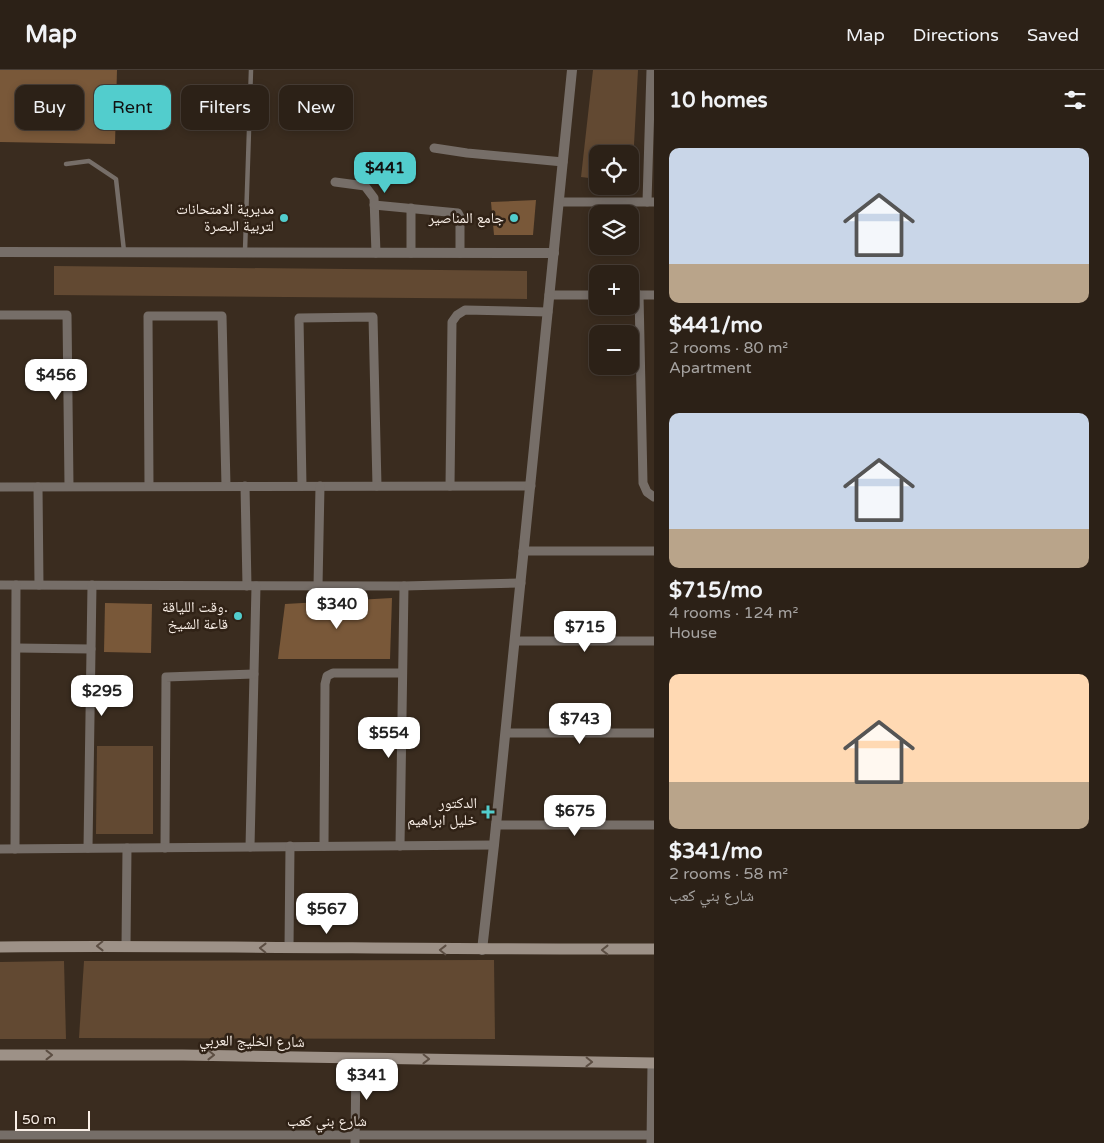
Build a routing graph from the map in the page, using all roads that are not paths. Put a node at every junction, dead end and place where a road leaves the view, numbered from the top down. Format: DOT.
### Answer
graph roads {
  1 [pos="251,70"];
  2 [pos="572,70"];
  3 [pos="651,70"];
  4 [pos="434,148"];
  5 [pos="563,162"];
  6 [pos="66,164"];
  7 [pos="335,182"];
  8 [pos="559,202"];
  9 [pos="651,202"];
  10 [pos="374,205"];
  11 [pos="411,208"];
  12 [pos="0,252"];
  13 [pos="124,252"];
  14 [pos="245,252"];
  15 [pos="376,252"];
  16 [pos="460,252"];
  17 [pos="411,253"];
  18 [pos="554,253"];
  19 [pos="549,295"];
  20 [pos="589,295"];
  21 [pos="639,295"];
  22 [pos="654,295"];
  23 [pos="548,312"];
  24 [pos="0,315"];
  25 [pos="636,315"];
  26 [pos="38,486"];
  27 [pos="68,486"];
  28 [pos="149,486"];
  29 [pos="226,486"];
  30 [pos="245,486"];
  31 [pos="302,486"];
  32 [pos="320,486"];
  33 [pos="377,486"];
  34 [pos="450,486"];
  35 [pos="531,486"];
  36 [pos="0,487"];
  37 [pos="654,497"];
  38 [pos="523,551"];
  39 [pos="654,551"];
  40 [pos="521,582"];
  41 [pos="0,585"];
  42 [pos="16,585"];
  43 [pos="39,585"];
  44 [pos="92,585"];
  45 [pos="252,586"];
  46 [pos="318,586"];
  47 [pos="404,586"];
  48 [pos="515,641"];
  49 [pos="654,641"];
  50 [pos="17,648"];
  51 [pos="91,649"];
  52 [pos="402,673"];
  53 [pos="254,674"];
  54 [pos="506,733"];
  55 [pos="654,733"];
  56 [pos="496,825"];
  57 [pos="654,826"];
  58 [pos="494,845"];
  59 [pos="290,846"];
  60 [pos="324,846"];
  61 [pos="400,846"];
  62 [pos="250,847"];
  63 [pos="88,848"];
  64 [pos="127,848"];
  65 [pos="165,848"];
  66 [pos="0,849"];
  67 [pos="15,849"];
  68 [pos="126,946"];
  69 [pos="0,948"];
  70 [pos="289,948"];
  71 [pos="654,949"];
  72 [pos="482,950"];
  73 [pos="0,1055"];
  74 [pos="356,1058"];
  75 [pos="653,1063"];
  76 [pos="0,1135"];
  77 [pos="652,1138"];
  78 [pos="53,1139"];
  79 [pos="112,1139"];
  80 [pos="174,1139"];
  81 [pos="234,1139"];
  82 [pos="294,1139"];
  83 [pos="355,1139"];
  84 [pos="416,1139"];
  85 [pos="477,1139"];
  86 [pos="538,1139"];
  87 [pos="596,1139"];
  1 -- 14 [label="lane"];
  2 -- 5 [label="street"];
  3 -- 9 [label="street"];
  4 -- 5 [label="street"];
  5 -- 8 [label="street"];
  6 -- 13 [label="lane"];
  7 -- 10 [label="street"];
  8 -- 9 [label="street"];
  8 -- 18 [label="street"];
  10 -- 11 [label="street"];
  10 -- 15 [label="street"];
  11 -- 16 [label="street"];
  11 -- 17 [label="street"];
  12 -- 13 [label="street"];
  13 -- 14 [label="street"];
  14 -- 15 [label="street"];
  15 -- 17 [label="street"];
  16 -- 17 [label="street"];
  16 -- 18 [label="street"];
  18 -- 19 [label="street"];
  19 -- 20 [label="street"];
  19 -- 23 [label="street"];
  21 -- 22 [label="street"];
  23 -- 34 [label="street"];
  23 -- 35 [label="street"];
  24 -- 27 [label="street"];
  25 -- 37 [label="street"];
  26 -- 27 [label="street"];
  26 -- 36 [label="street"];
  26 -- 43 [label="street"];
  27 -- 28 [label="street"];
  28 -- 29 [label="street"];
  28 -- 29 [label="street"];
  29 -- 30 [label="street"];
  30 -- 31 [label="street"];
  30 -- 45 [label="street"];
  31 -- 32 [label="street"];
  31 -- 33 [label="street"];
  32 -- 33 [label="street"];
  32 -- 46 [label="street"];
  33 -- 34 [label="street"];
  34 -- 35 [label="street"];
  35 -- 38 [label="street"];
  38 -- 39 [label="street"];
  38 -- 40 [label="street"];
  40 -- 47 [label="street"];
  40 -- 48 [label="street"];
  41 -- 42 [label="street"];
  42 -- 43 [label="street"];
  42 -- 50 [label="street"];
  43 -- 44 [label="street"];
  44 -- 45 [label="street"];
  44 -- 51 [label="street"];
  45 -- 46 [label="street"];
  45 -- 53 [label="street"];
  46 -- 47 [label="street"];
  47 -- 52 [label="street"];
  48 -- 49 [label="street"];
  48 -- 54 [label="street"];
  50 -- 51 [label="street"];
  50 -- 67 [label="street"];
  51 -- 63 [label="street"];
  52 -- 60 [label="street"];
  52 -- 61 [label="street"];
  53 -- 62 [label="street"];
  53 -- 65 [label="street"];
  54 -- 55 [label="street"];
  54 -- 56 [label="street"];
  56 -- 57 [label="street"];
  56 -- 58 [label="street"];
  58 -- 61 [label="street"];
  58 -- 72 [label="street"];
  59 -- 60 [label="street"];
  59 -- 62 [label="street"];
  59 -- 70 [label="street"];
  60 -- 61 [label="street"];
  62 -- 65 [label="street"];
  63 -- 64 [label="street"];
  63 -- 67 [label="street"];
  64 -- 65 [label="street"];
  64 -- 68 [label="street"];
  66 -- 67 [label="street"];
  68 -- 69 [label="main road, one-way"];
  70 -- 68 [label="main road, one-way"];
  72 -- 70 [label="main road, one-way"];
  71 -- 72 [label="main road, one-way"];
  73 -- 74 [label="main road, شارع الخليج العربي, one-way"];
  74 -- 75 [label="main road, شارع الخليج العربي, one-way"];
  74 -- 83 [label="street"];
  75 -- 77 [label="street"];
  76 -- 78 [label="street, شارع بني كعب"];
  77 -- 87 [label="street, شارع بني كعب"];
  78 -- 79 [label="street, شارع بني كعب"];
  79 -- 80 [label="street, شارع بني كعب"];
  80 -- 81 [label="street, شارع بني كعب"];
  81 -- 82 [label="street, شارع بني كعب"];
  82 -- 83 [label="street, شارع بني كعب"];
  83 -- 84 [label="street, شارع بني كعب"];
  84 -- 85 [label="street, شارع بني كعب"];
  85 -- 86 [label="street, شارع بني كعب"];
  86 -- 87 [label="street, شارع بني كعب"];
}
